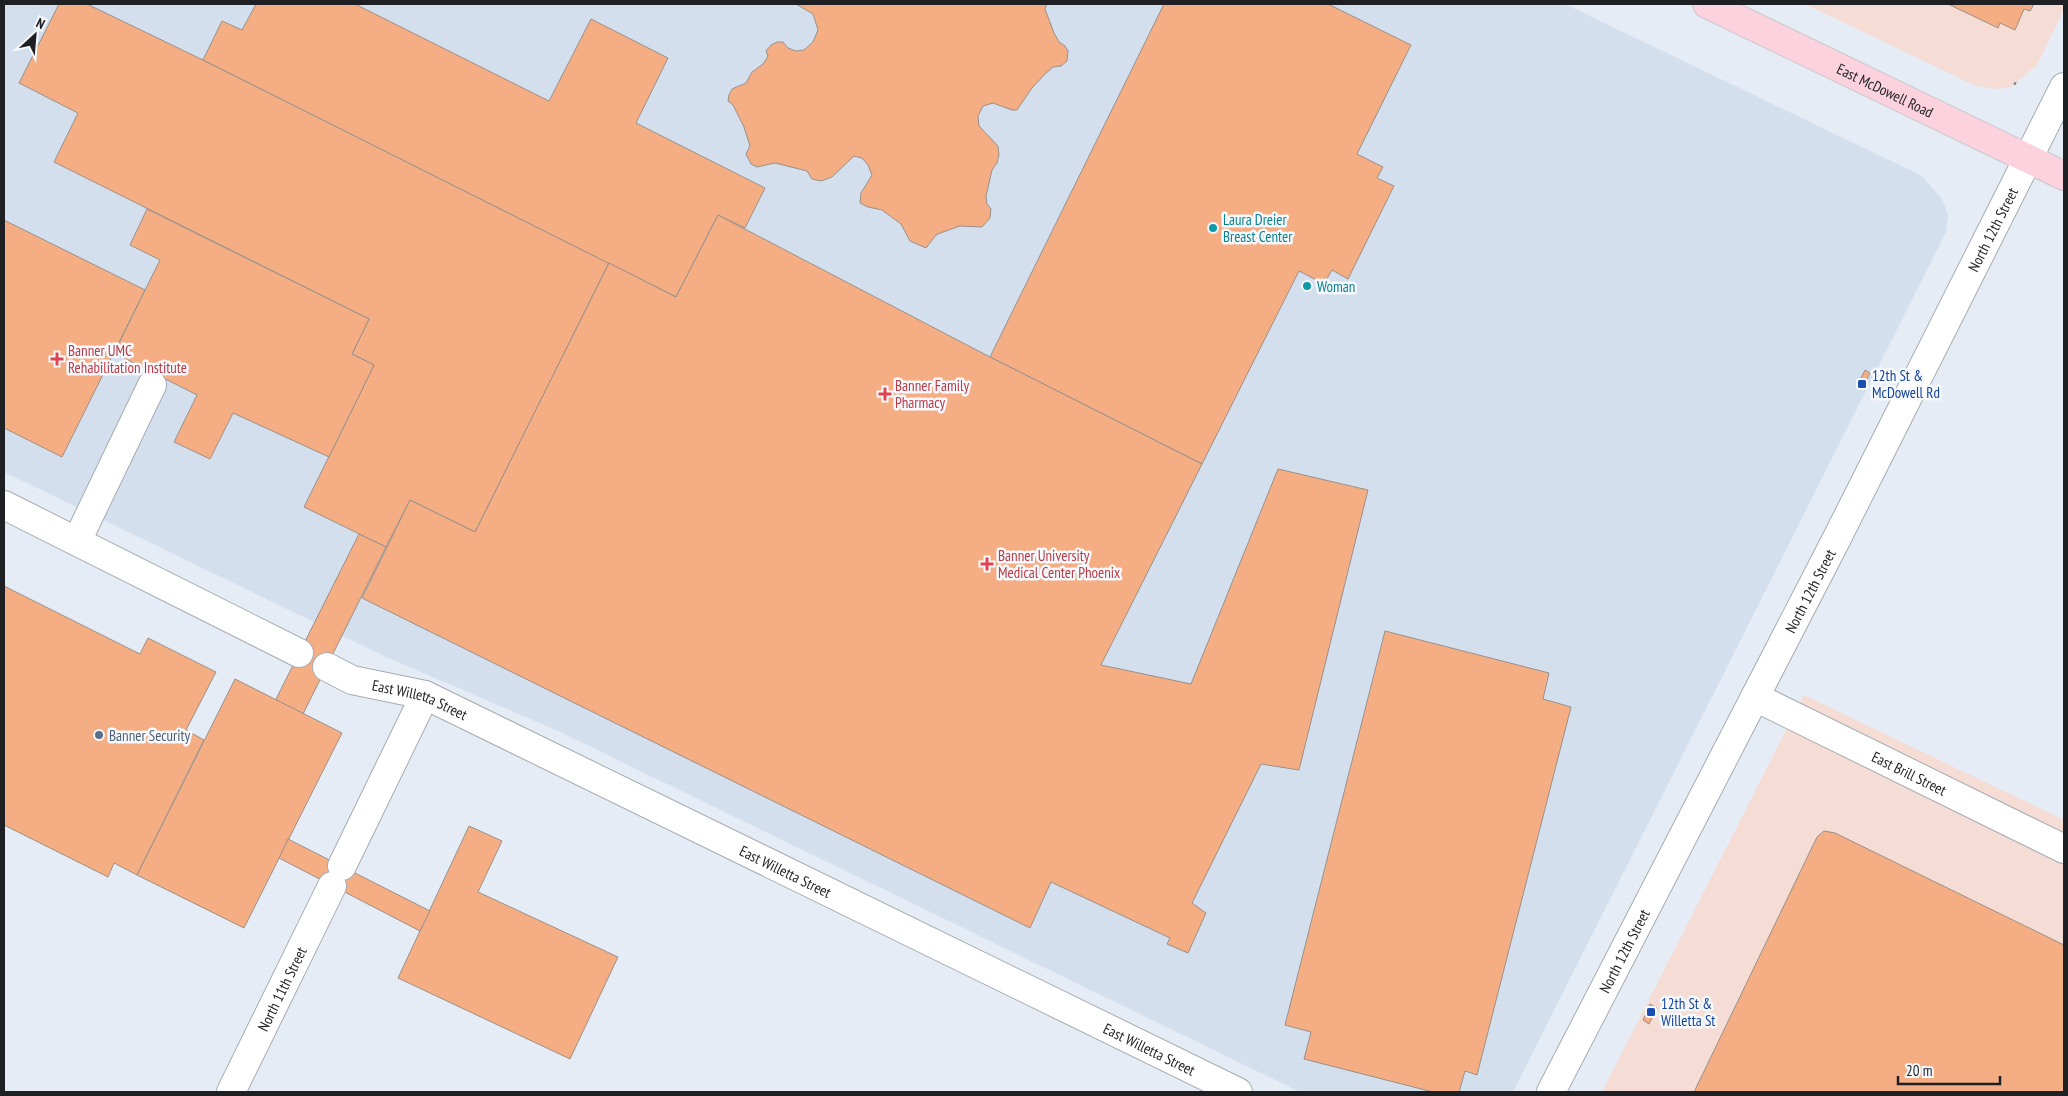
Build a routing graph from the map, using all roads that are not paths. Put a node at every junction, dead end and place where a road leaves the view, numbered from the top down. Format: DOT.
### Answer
graph roads {
  1 [pos="1707,4"];
  2 [pos="2064,87"];
  3 [pos="2029,159"];
  4 [pos="2064,176"];
  5 [pos="152,385"];
  6 [pos="4,505"];
  7 [pos="77,541"];
  8 [pos="299,653"];
  9 [pos="327,668"];
  10 [pos="425,695"];
  11 [pos="1755,697"];
  12 [pos="2064,849"];
  13 [pos="231,1092"];
  14 [pos="1238,1092"];
  15 [pos="1551,1092"];
  1 -- 3 [label="main road, East McDowell Road"];
  2 -- 3 [label="street, North 12th Street"];
  3 -- 4 [label="main road, East McDowell Road"];
  3 -- 11 [label="street, North 12th Street"];
  5 -- 7 [label="street"];
  6 -- 7 [label="street"];
  7 -- 8 [label="street"];
  9 -- 10 [label="street, East Willetta Street"];
  10 -- 13 [label="street, North 11th Street"];
  10 -- 14 [label="street, East Willetta Street"];
  11 -- 12 [label="street, East Brill Street"];
  11 -- 15 [label="street, North 12th Street"];
}
